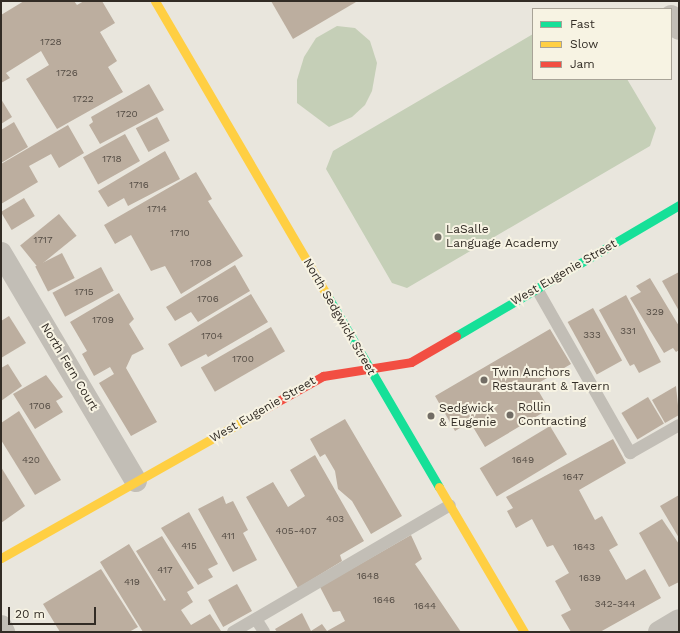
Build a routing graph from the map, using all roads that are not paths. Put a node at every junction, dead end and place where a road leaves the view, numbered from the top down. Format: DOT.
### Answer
graph roads {
  1 [pos="155,1"];
  2 [pos="672,18"];
  3 [pos="679,29"];
  4 [pos="679,206"];
  5 [pos="1,253"];
  6 [pos="537,289"];
  7 [pos="369,368"];
  8 [pos="679,425"];
  9 [pos="136,481"];
  10 [pos="450,505"];
  11 [pos="1,558"];
  12 [pos="256,619"];
  13 [pos="679,620"];
  14 [pos="1,626"];
  15 [pos="4,632"];
  16 [pos="233,632"];
  17 [pos="264,632"];
  18 [pos="524,632"];
  19 [pos="658,632"];
  1 -- 7 [label="street, North Sedgwick Street"];
  2 -- 3 [label="street"];
  4 -- 6 [label="street, West Eugenie Street"];
  5 -- 9 [label="street, North Fern Court"];
  6 -- 7 [label="street, West Eugenie Street"];
  6 -- 8 [label="lane"];
  7 -- 9 [label="street, West Eugenie Street"];
  7 -- 10 [label="street, North Sedgwick Street"];
  9 -- 11 [label="street, West Eugenie Street"];
  10 -- 12 [label="lane"];
  10 -- 18 [label="street, North Sedgwick Street"];
  12 -- 16 [label="lane"];
  12 -- 17 [label="lane"];
  13 -- 19 [label="street"];
  14 -- 15 [label="street"];
}
